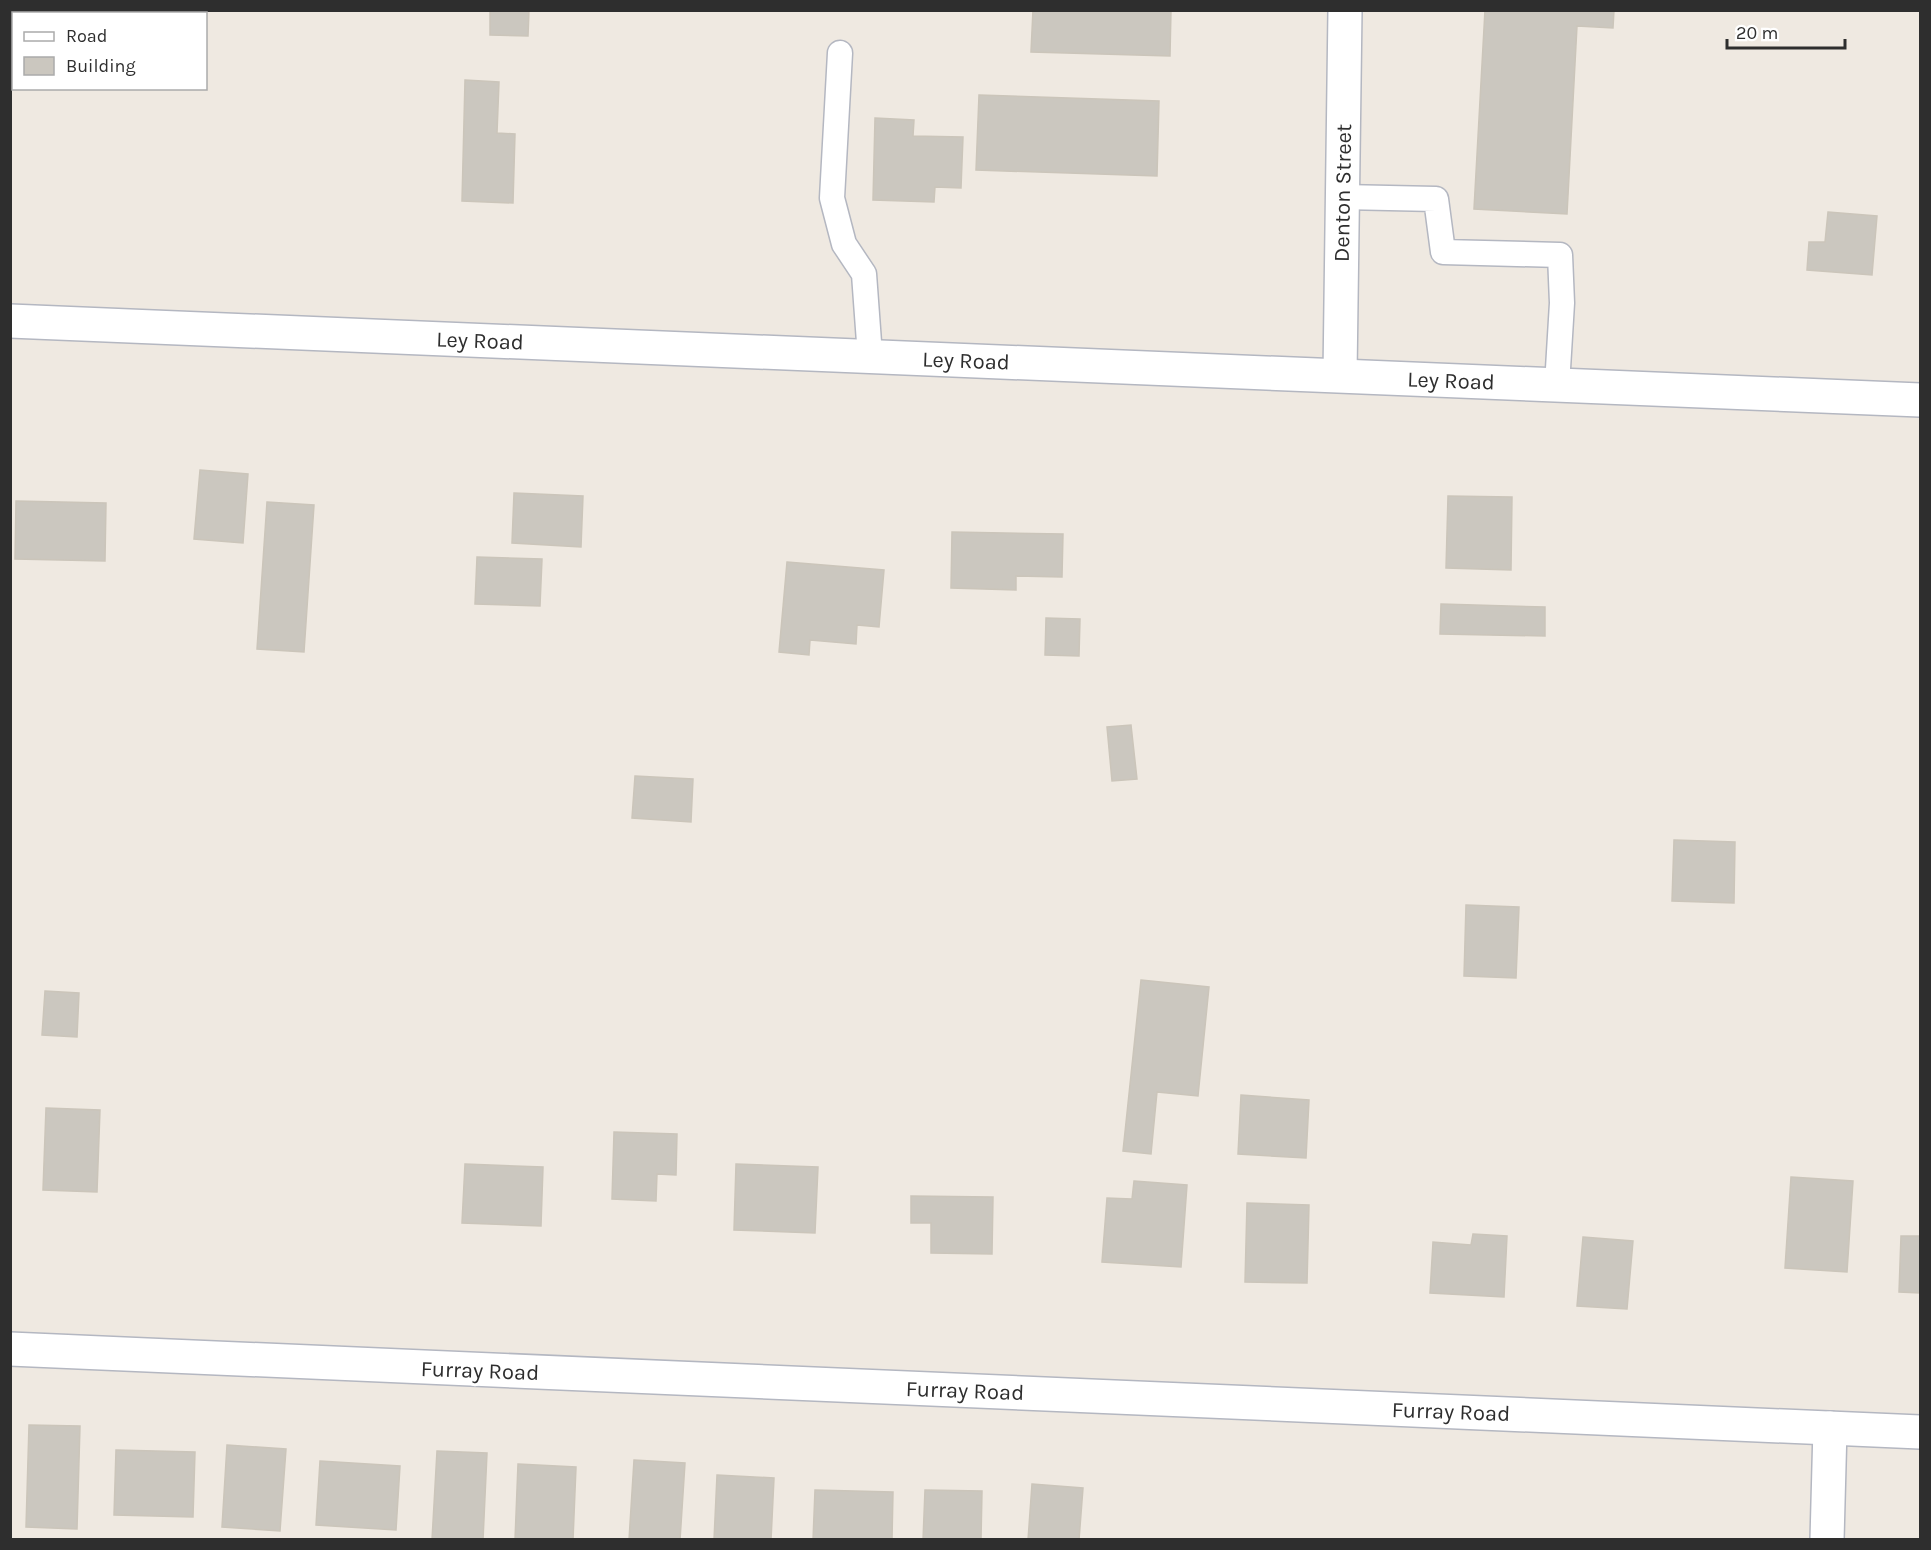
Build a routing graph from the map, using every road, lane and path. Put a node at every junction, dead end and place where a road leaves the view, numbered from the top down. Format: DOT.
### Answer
graph roads {
  1 [pos="1345,10"];
  2 [pos="840,53"];
  3 [pos="1342,197"];
  4 [pos="10,321"];
  5 [pos="870,356"];
  6 [pos="1340,375"];
  7 [pos="1557,385"];
  8 [pos="1920,400"];
  9 [pos="10,1349"];
  10 [pos="1830,1428"];
  11 [pos="1920,1432"];
  12 [pos="1827,1539"];
  1 -- 3 [label="street, Denton Street"];
  2 -- 5 [label="lane"];
  3 -- 6 [label="street, Denton Street"];
  3 -- 7 [label="lane"];
  4 -- 5 [label="street, Ley Road"];
  5 -- 6 [label="street, Ley Road"];
  6 -- 7 [label="street, Ley Road"];
  7 -- 8 [label="street, Ley Road"];
  9 -- 10 [label="street, Furray Road"];
  10 -- 11 [label="street, Furray Road"];
  10 -- 12 [label="street"];
}
